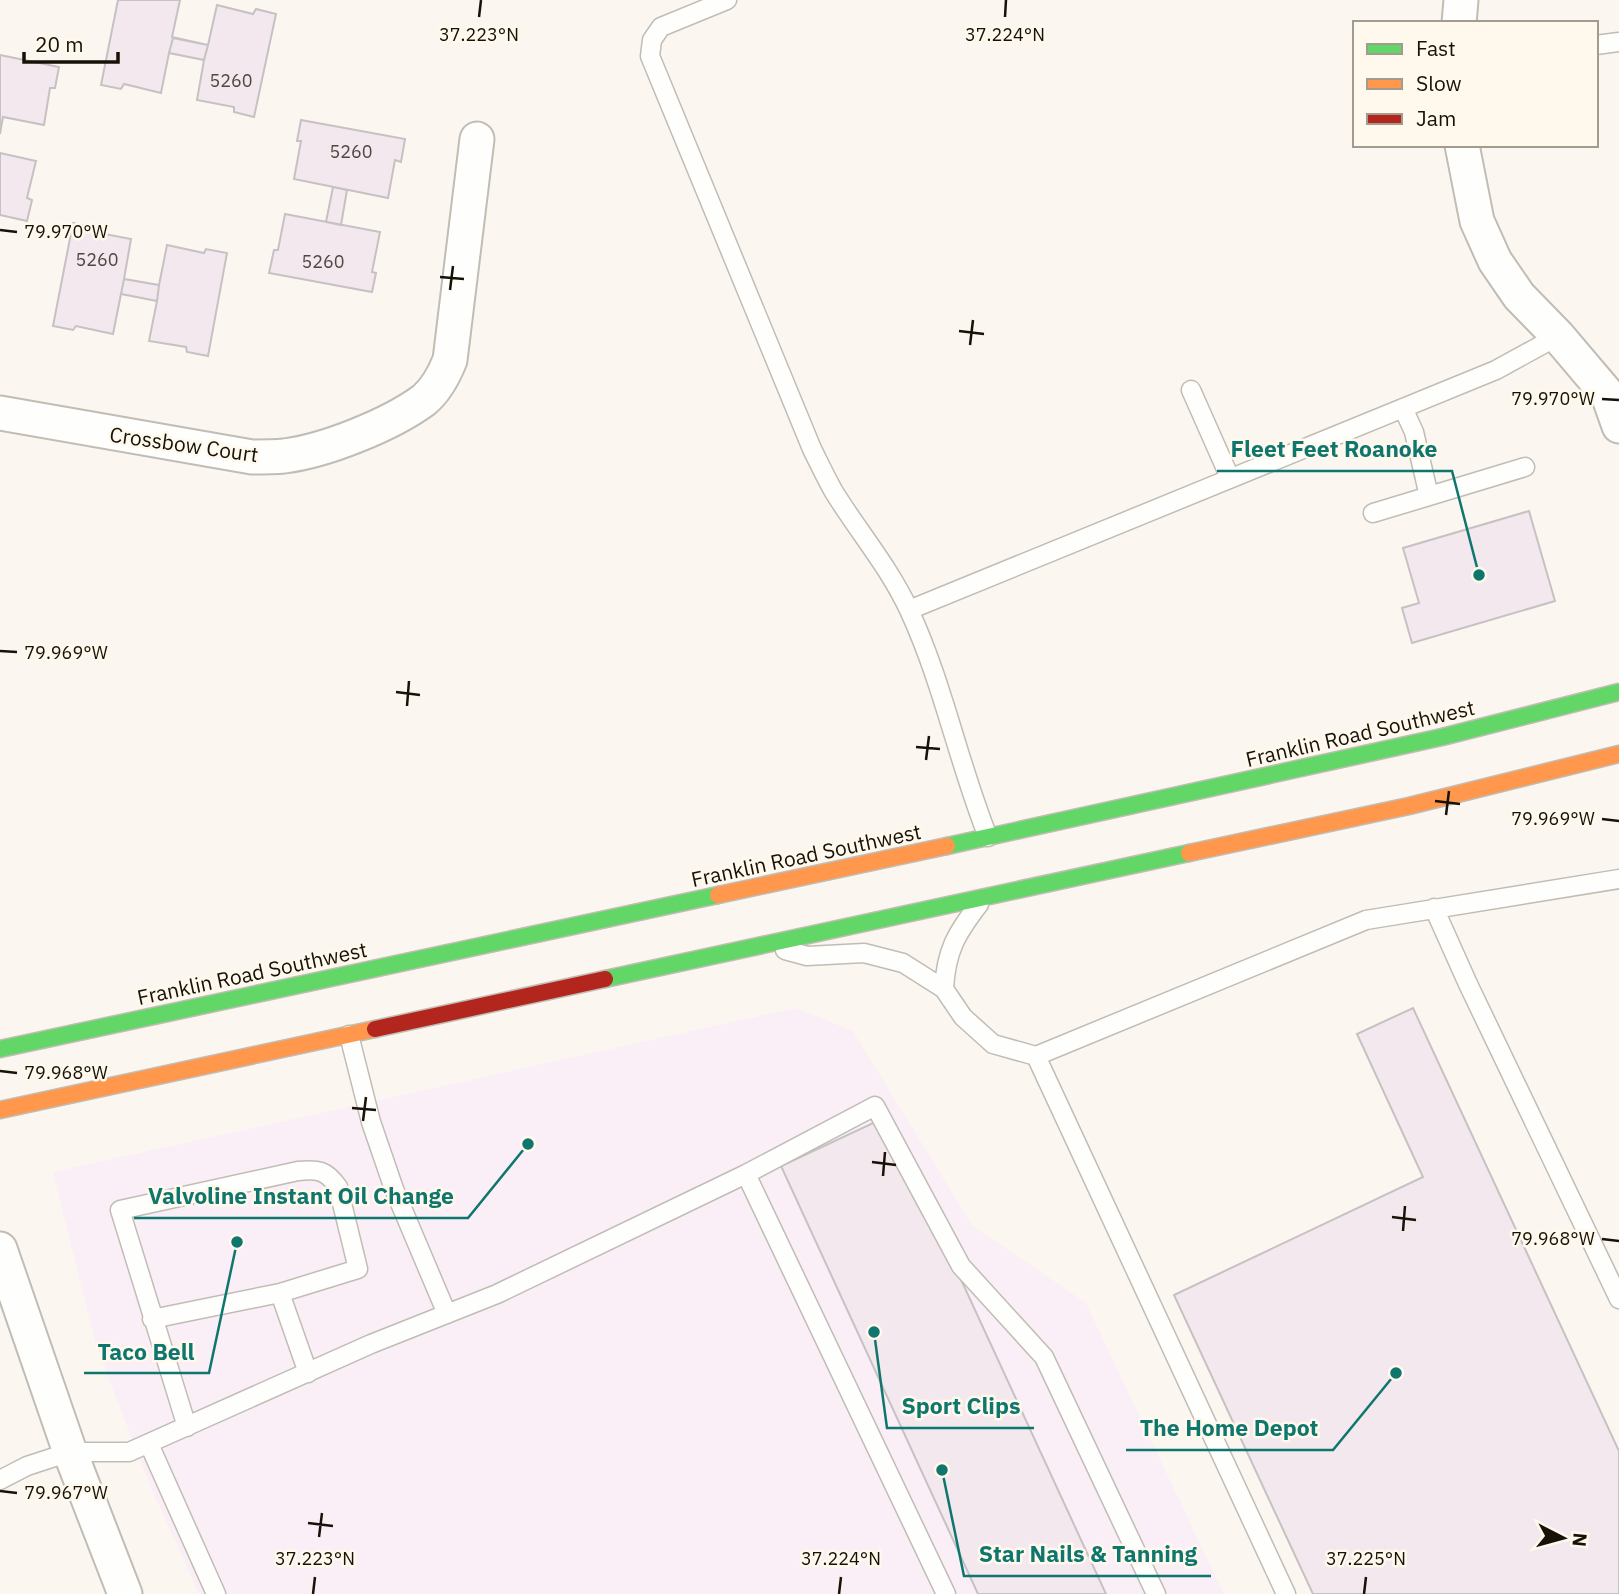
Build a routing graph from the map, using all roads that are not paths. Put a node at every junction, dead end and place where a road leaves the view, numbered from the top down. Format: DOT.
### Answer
graph roads {
  1 [pos="727,0"];
  2 [pos="1461,0"];
  3 [pos="1460,21"];
  4 [pos="1619,42"];
  5 [pos="1598,45"];
  6 [pos="477,139"];
  7 [pos="1462,147"];
  8 [pos="1558,336"];
  9 [pos="1191,390"];
  10 [pos="1613,392"];
  11 [pos="1404,408"];
  12 [pos="0,413"];
  13 [pos="1619,426"];
  14 [pos="1525,467"];
  15 [pos="1230,478"];
  16 [pos="1429,496"];
  17 [pos="1373,513"];
  18 [pos="909,610"];
  19 [pos="1619,692"];
  20 [pos="1619,754"];
  21 [pos="988,837"];
  22 [pos="1619,879"];
  23 [pos="985,897"];
  24 [pos="1434,908"];
  25 [pos="765,945"];
  26 [pos="944,989"];
  27 [pos="349,1035"];
  28 [pos="0,1049"];
  29 [pos="1036,1056"];
  30 [pos="0,1110"];
  31 [pos="746,1174"];
  32 [pos="0,1249"];
  33 [pos="280,1293"];
  34 [pos="1619,1299"];
  35 [pos="447,1314"];
  36 [pos="152,1319"];
  37 [pos="308,1373"];
  38 [pos="187,1427"];
  39 [pos="149,1444"];
  40 [pos="70,1452"];
  41 [pos="0,1480"];
  42 [pos="125,1594"];
  43 [pos="216,1594"];
  44 [pos="946,1594"];
  45 [pos="1156,1594"];
  46 [pos="1286,1594"];
  1 -- 18 [label="lane"];
  2 -- 3 [label="street"];
  4 -- 5 [label="lane"];
  6 -- 12 [label="street, Crossbow Court"];
  7 -- 8 [label="street"];
  8 -- 10 [label="street"];
  8 -- 11 [label="lane"];
  9 -- 15 [label="lane"];
  10 -- 13 [label="street"];
  11 -- 15 [label="lane"];
  11 -- 16 [label="lane"];
  14 -- 16 [label="lane"];
  15 -- 18 [label="lane"];
  16 -- 17 [label="lane"];
  18 -- 21 [label="lane"];
  19 -- 21 [label="highway, Franklin Road Southwest"];
  20 -- 23 [label="highway"];
  21 -- 28 [label="highway, Franklin Road Southwest"];
  22 -- 24 [label="lane"];
  23 -- 25 [label="highway"];
  23 -- 26 [label="lane"];
  24 -- 29 [label="lane"];
  24 -- 34 [label="lane"];
  25 -- 26 [label="lane"];
  25 -- 27 [label="highway"];
  26 -- 29 [label="lane"];
  27 -- 30 [label="highway"];
  27 -- 35 [label="lane"];
  29 -- 46 [label="lane"];
  31 -- 35 [label="lane"];
  31 -- 44 [label="lane"];
  31 -- 45 [label="lane"];
  32 -- 40 [label="street"];
  33 -- 36 [label="lane"];
  33 -- 36 [label="lane"];
  33 -- 37 [label="lane"];
  35 -- 37 [label="lane"];
  36 -- 38 [label="lane"];
  37 -- 38 [label="lane"];
  38 -- 39 [label="lane"];
  39 -- 40 [label="lane"];
  39 -- 43 [label="lane"];
  40 -- 41 [label="lane"];
  40 -- 42 [label="street"];
}
